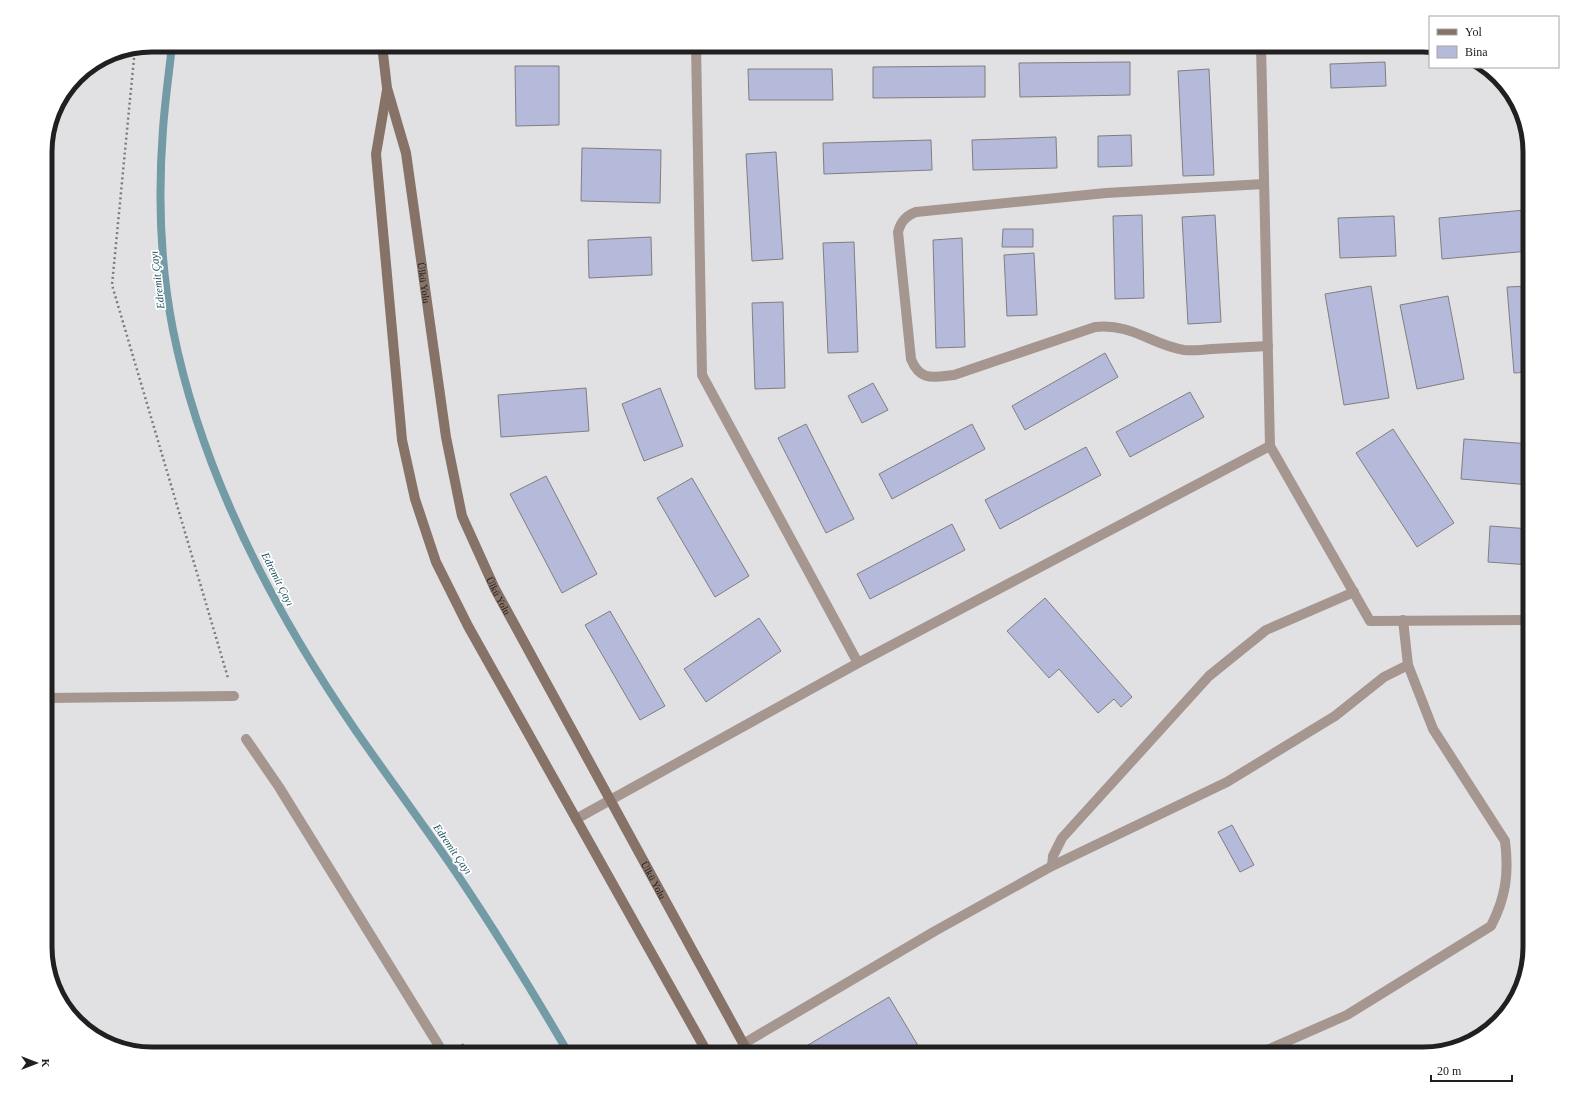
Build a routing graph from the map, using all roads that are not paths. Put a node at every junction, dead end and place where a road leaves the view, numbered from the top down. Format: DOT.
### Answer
graph roads {
  1 [pos="383,52"];
  2 [pos="696,52"];
  3 [pos="1261,52"];
  4 [pos="387,88"];
  5 [pos="1264,184"];
  6 [pos="1268,346"];
  7 [pos="1270,446"];
  8 [pos="1354,592"];
  9 [pos="1403,620"];
  10 [pos="1523,620"];
  11 [pos="858,663"];
  12 [pos="1408,665"];
  13 [pos="234,696"];
  14 [pos="52,698"];
  15 [pos="246,739"];
  16 [pos="610,800"];
  17 [pos="576,818"];
  18 [pos="1052,866"];
  19 [pos="743,1044"];
  20 [pos="440,1047"];
  21 [pos="704,1047"];
  22 [pos="744,1047"];
  23 [pos="1274,1047"];
  1 -- 4 [label="main road, Ülkü Yolu"];
  2 -- 11 [label="street"];
  3 -- 5 [label="street"];
  4 -- 16 [label="main road, Ülkü Yolu"];
  4 -- 17 [label="main road, Ülkü Yolu"];
  5 -- 6 [label="street"];
  5 -- 6 [label="street"];
  6 -- 7 [label="street"];
  7 -- 8 [label="street"];
  7 -- 11 [label="street"];
  8 -- 9 [label="street"];
  8 -- 18 [label="street"];
  9 -- 10 [label="street"];
  9 -- 12 [label="street"];
  11 -- 16 [label="street"];
  12 -- 18 [label="street"];
  12 -- 23 [label="street"];
  13 -- 14 [label="street"];
  15 -- 20 [label="street"];
  16 -- 17 [label="street"];
  16 -- 19 [label="main road, Ülkü Yolu"];
  17 -- 21 [label="main road, Ülkü Yolu"];
  18 -- 19 [label="street"];
  19 -- 22 [label="main road, Ülkü Yolu"];
}
